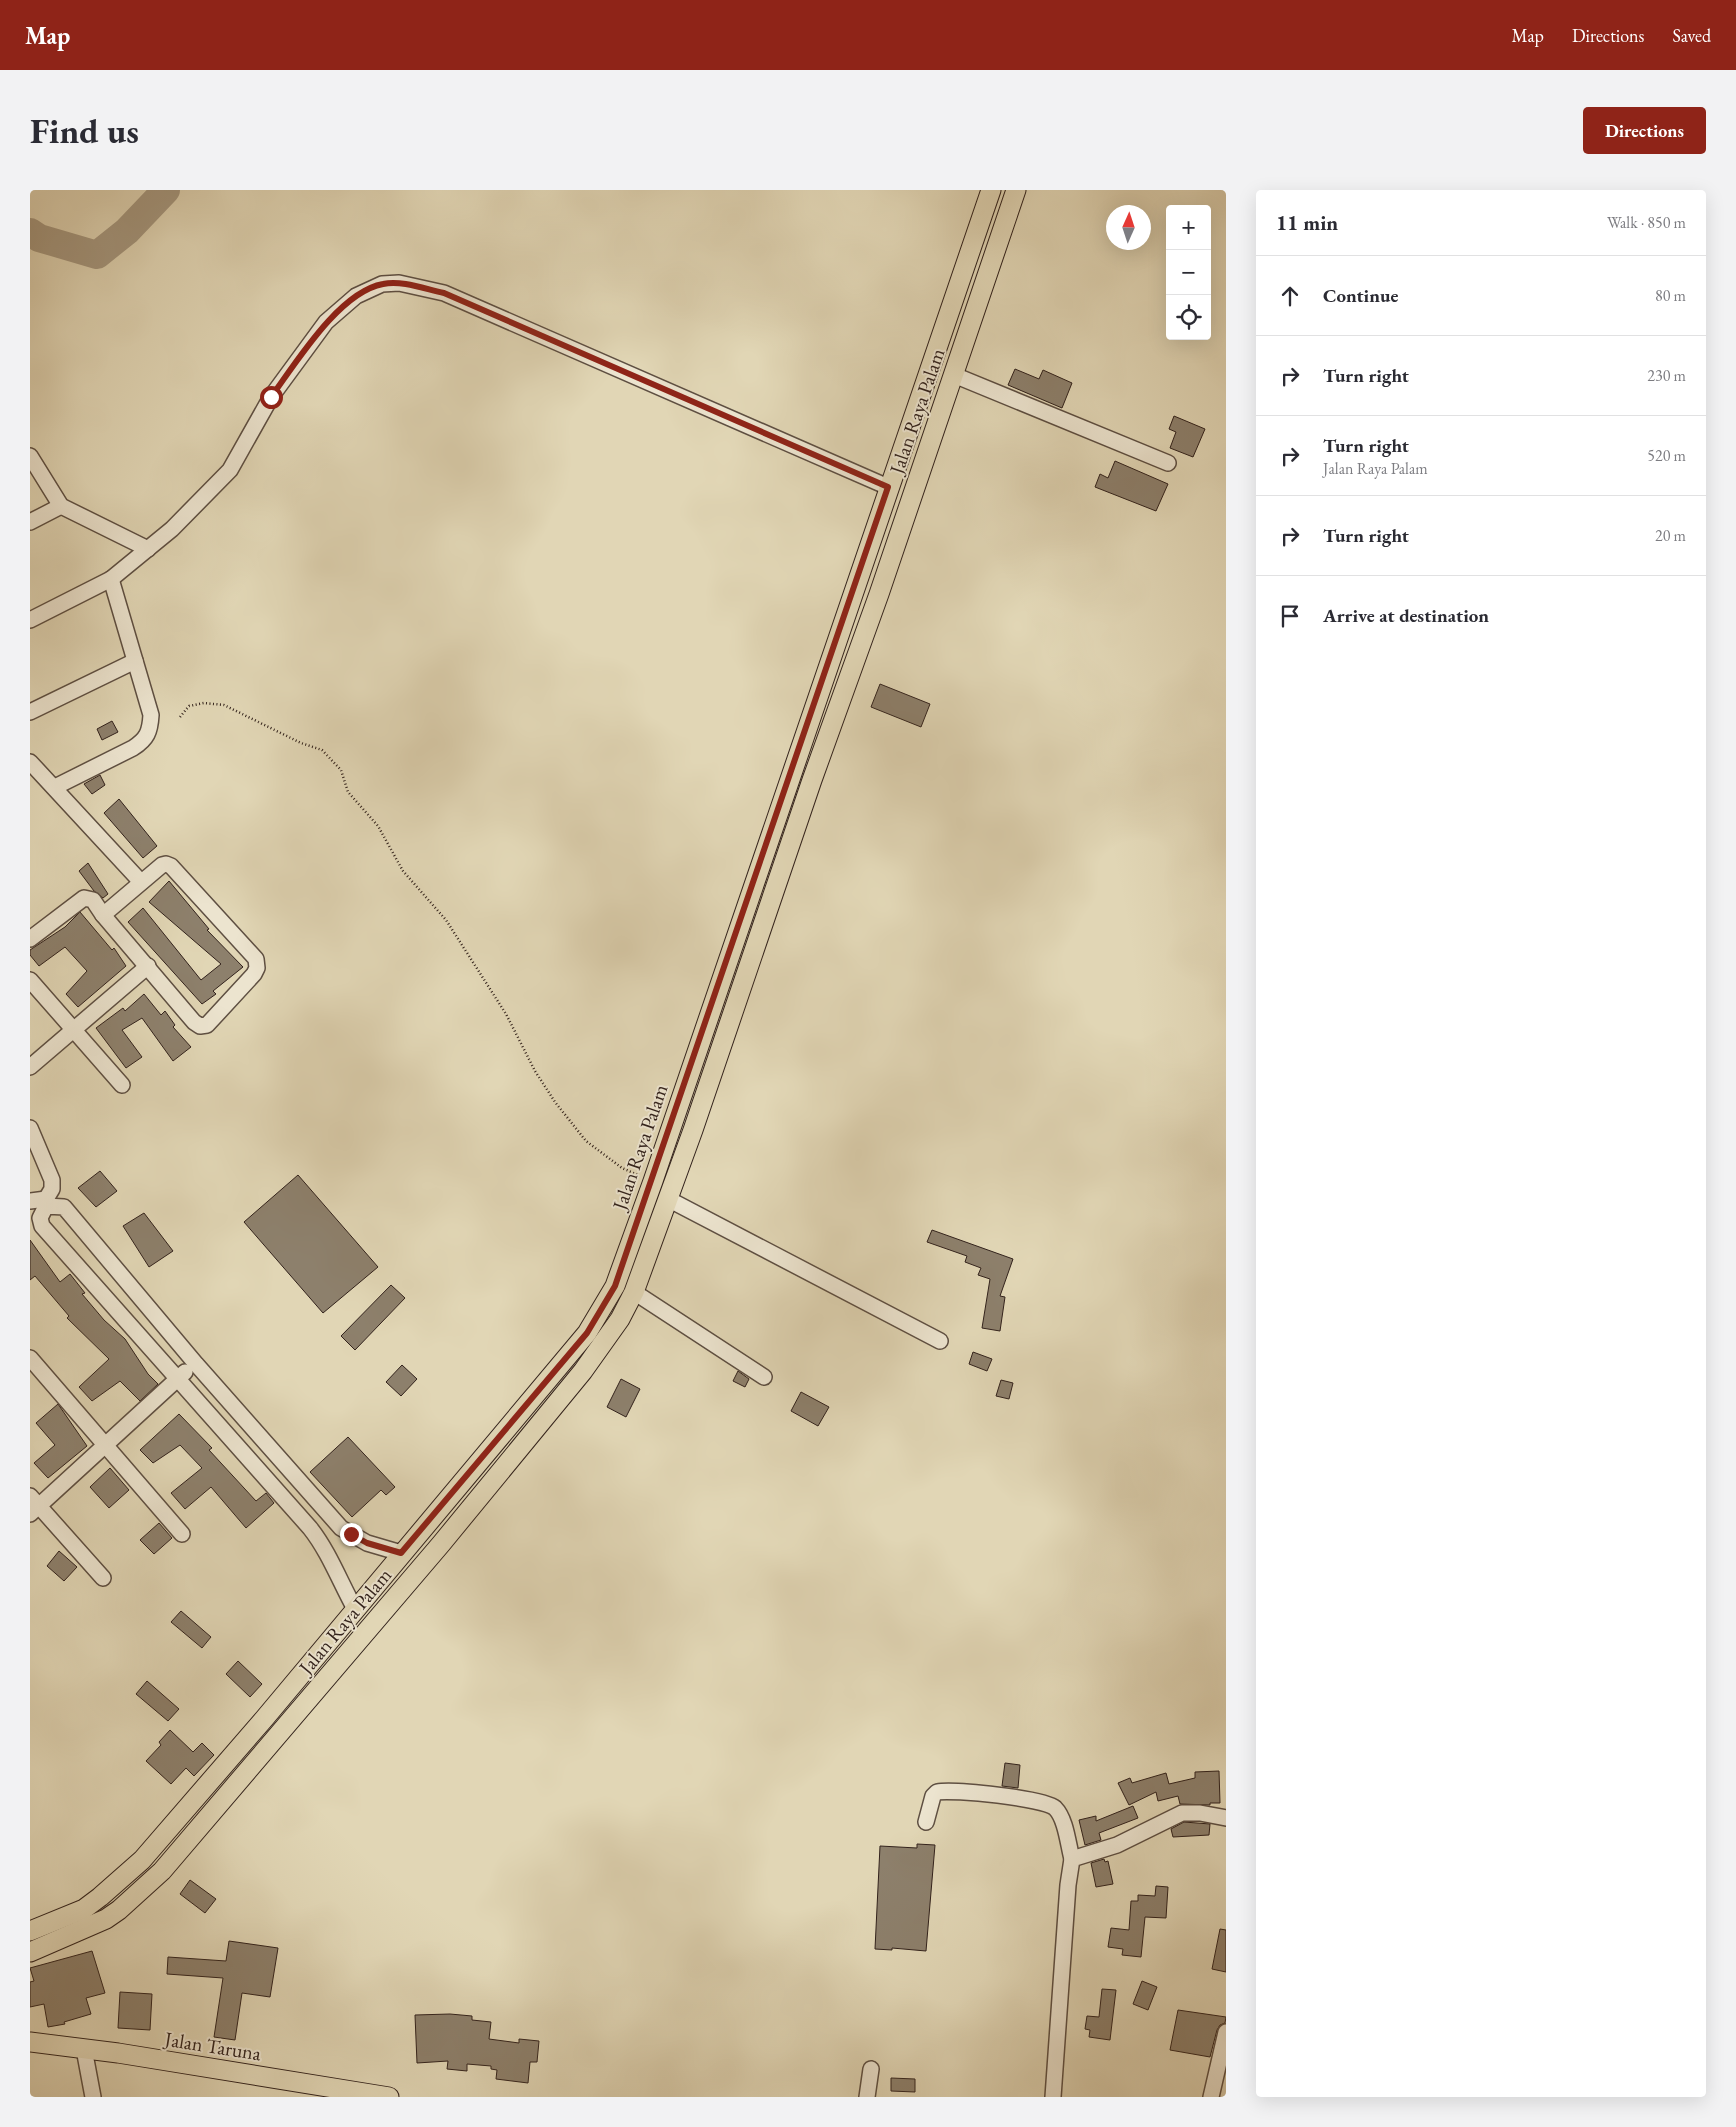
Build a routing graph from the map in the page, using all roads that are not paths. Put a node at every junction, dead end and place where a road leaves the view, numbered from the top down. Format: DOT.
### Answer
graph roads {
  1 [pos="991,190"];
  2 [pos="1016,190"];
  3 [pos="954,375"];
  4 [pos="30,456"];
  5 [pos="1168,463"];
  6 [pos="888,487"];
  7 [pos="61,506"];
  8 [pos="30,522"];
  9 [pos="148,549"];
  10 [pos="111,580"];
  11 [pos="30,620"];
  12 [pos="134,661"];
  13 [pos="30,712"];
  14 [pos="30,762"];
  15 [pos="54,787"];
  16 [pos="141,882"];
  17 [pos="103,915"];
  18 [pos="30,939"];
  19 [pos="148,966"];
  20 [pos="30,980"];
  21 [pos="74,1029"];
  22 [pos="30,1066"];
  23 [pos="122,1085"];
  24 [pos="30,1128"];
  25 [pos="668,1199"];
  26 [pos="30,1201"];
  27 [pos="46,1202"];
  28 [pos="638,1221"];
  29 [pos="656,1228"];
  30 [pos="634,1292"];
  31 [pos="940,1341"];
  32 [pos="30,1358"];
  33 [pos="196,1364"];
  34 [pos="764,1376"];
  35 [pos="178,1377"];
  36 [pos="105,1446"];
  37 [pos="33,1505"];
  38 [pos="341,1528"];
  39 [pos="182,1534"];
  40 [pos="324,1546"];
  41 [pos="401,1553"];
  42 [pos="103,1578"];
  43 [pos="355,1609"];
  44 [pos="264,1719"];
  45 [pos="280,1732"];
  46 [pos="1226,1818"];
  47 [pos="926,1822"];
  48 [pos="1072,1859"];
  49 [pos="30,1931"];
  50 [pos="30,1952"];
  51 [pos="1226,2032"];
  52 [pos="30,2042"];
  53 [pos="84,2049"];
  54 [pos="871,2069"];
  55 [pos="360,2094"];
  56 [pos="93,2097"];
  57 [pos="389,2097"];
  58 [pos="867,2097"];
  59 [pos="1053,2097"];
  60 [pos="1211,2097"];
  1 -- 6 [label="main road, Jalan Raya Palam"];
  2 -- 3 [label="main road, Jalan Raya Palam"];
  3 -- 5 [label="street"];
  3 -- 25 [label="main road, Jalan Raya Palam"];
  4 -- 7 [label="street"];
  6 -- 9 [label="street"];
  6 -- 28 [label="main road, Jalan Raya Palam"];
  7 -- 8 [label="street"];
  7 -- 9 [label="street"];
  9 -- 10 [label="street"];
  10 -- 11 [label="street"];
  10 -- 12 [label="street"];
  12 -- 13 [label="street"];
  12 -- 15 [label="street"];
  14 -- 15 [label="street"];
  15 -- 16 [label="street"];
  16 -- 17 [label="street"];
  16 -- 19 [label="street"];
  17 -- 18 [label="street"];
  17 -- 19 [label="street"];
  19 -- 21 [label="street"];
  20 -- 21 [label="street"];
  21 -- 22 [label="street"];
  21 -- 23 [label="street"];
  24 -- 27 [label="street"];
  25 -- 29 [label="main road, Jalan Raya Palam"];
  25 -- 31 [label="street"];
  26 -- 27 [label="street"];
  27 -- 33 [label="street"];
  27 -- 35 [label="street"];
  28 -- 29 [label="main road"];
  28 -- 41 [label="main road, Jalan Raya Palam"];
  29 -- 30 [label="main road, Jalan Raya Palam"];
  30 -- 34 [label="street"];
  30 -- 45 [label="main road, Jalan Raya Palam"];
  32 -- 36 [label="street"];
  33 -- 35 [label="street"];
  33 -- 38 [label="street"];
  35 -- 36 [label="street"];
  35 -- 40 [label="street"];
  36 -- 37 [label="street"];
  36 -- 39 [label="street"];
  37 -- 42 [label="street"];
  38 -- 40 [label="street"];
  38 -- 41 [label="street"];
  40 -- 43 [label="street"];
  41 -- 43 [label="main road, Jalan Raya Palam"];
  43 -- 44 [label="main road, Jalan Raya Palam"];
  44 -- 45 [label="main road"];
  44 -- 49 [label="main road, Jalan Raya Palam"];
  45 -- 50 [label="main road, Jalan Raya Palam"];
  46 -- 48 [label="street"];
  47 -- 48 [label="street"];
  48 -- 59 [label="street"];
  51 -- 60 [label="street"];
  52 -- 53 [label="main road, Jalan Taruna"];
  53 -- 55 [label="main road, Jalan Taruna"];
  53 -- 56 [label="street"];
  54 -- 58 [label="street"];
  55 -- 57 [label="main road, Jalan Taruna"];
}
